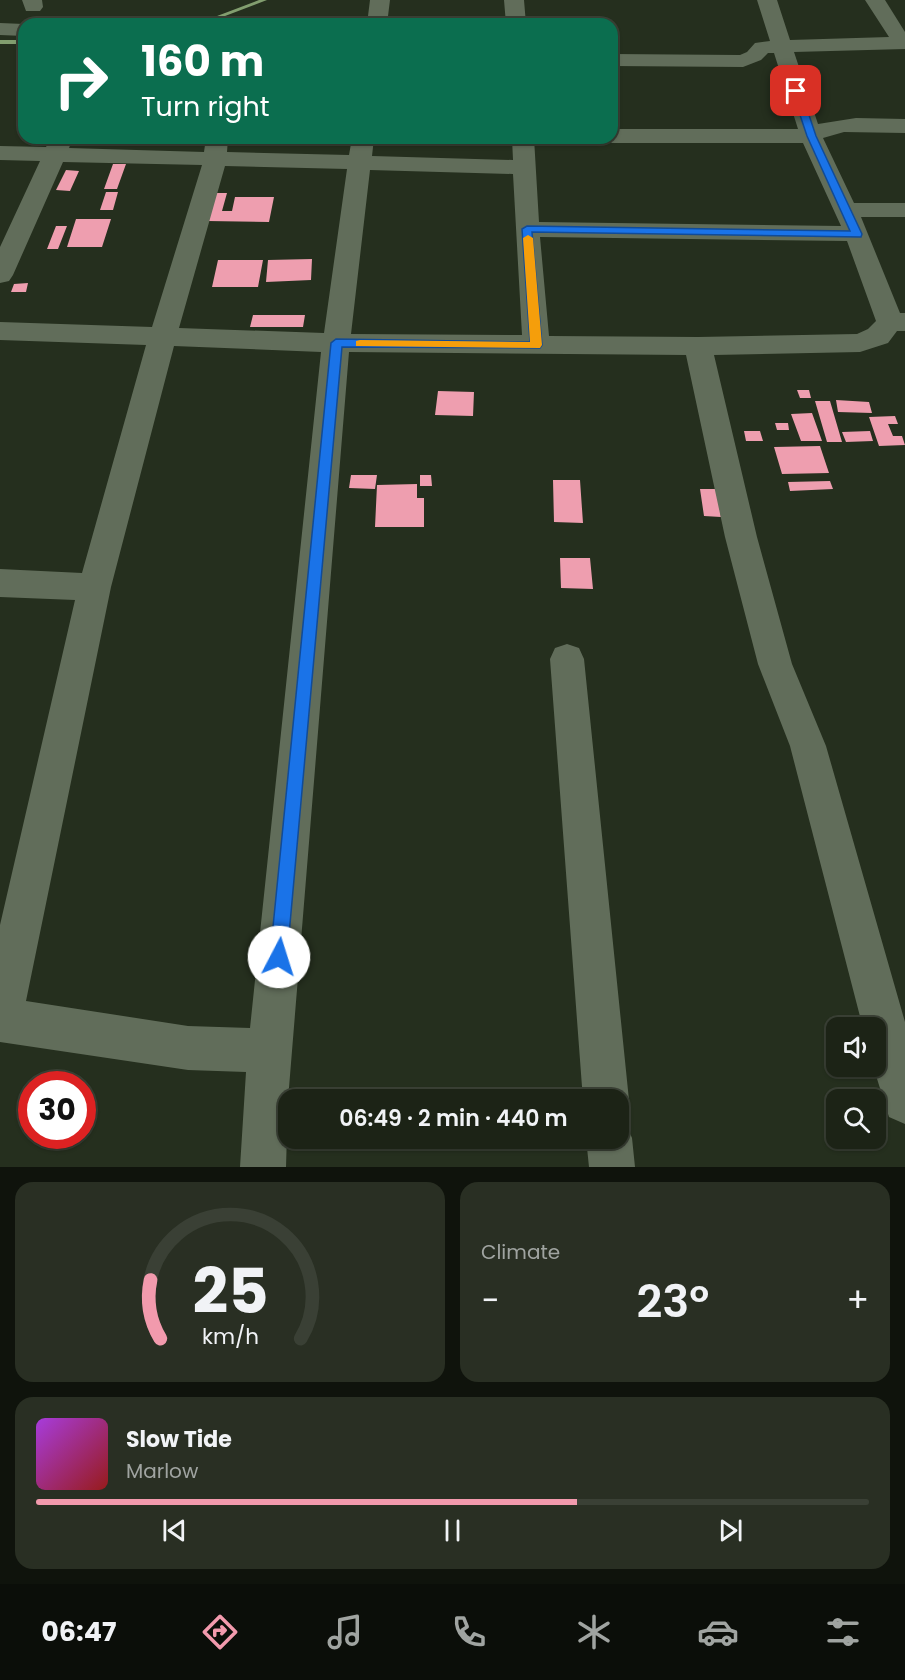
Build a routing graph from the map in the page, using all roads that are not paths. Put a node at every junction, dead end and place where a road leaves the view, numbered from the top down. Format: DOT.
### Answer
graph roads {
  1 [pos="380,0"];
  2 [pos="514,0"];
  3 [pos="767,0"];
  4 [pos="875,0"];
  5 [pos="378,18"];
  6 [pos="516,18"];
  7 [pos="0,29"];
  8 [pos="18,30"];
  9 [pos="904,43"];
  10 [pos="781,45"];
  11 [pos="618,60"];
  12 [pos="905,126"];
  13 [pos="618,136"];
  14 [pos="811,136"];
  15 [pos="524,144"];
  16 [pos="58,146"];
  17 [pos="216,149"];
  18 [pos="361,150"];
  19 [pos="0,153"];
  20 [pos="525,167"];
  21 [pos="846,210"];
  22 [pos="905,210"];
  23 [pos="527,229"];
  24 [pos="857,234"];
  25 [pos="0,275"];
  26 [pos="897,322"];
  27 [pos="0,331"];
  28 [pos="163,335"];
  29 [pos="336,343"];
  30 [pos="536,345"];
  31 [pos="698,346"];
  32 [pos="0,583"];
  33 [pos="94,587"];
  34 [pos="567,659"];
  35 [pos="0,1019"];
  36 [pos="270,1051"];
  37 [pos="605,1089"];
  38 [pos="905,1101"];
  39 [pos="610,1149"];
  40 [pos="263,1167"];
  41 [pos="612,1167"];
  1 -- 5 [label="street"];
  2 -- 6 [label="street"];
  3 -- 10 [label="street"];
  4 -- 9 [label="street"];
  7 -- 8 [label="street"];
  9 -- 10 [label="street"];
  10 -- 11 [label="street"];
  10 -- 14 [label="street"];
  12 -- 14 [label="street"];
  13 -- 14 [label="street"];
  14 -- 21 [label="street"];
  15 -- 20 [label="street"];
  16 -- 17 [label="street"];
  16 -- 19 [label="street"];
  16 -- 25 [label="street"];
  17 -- 18 [label="street"];
  17 -- 28 [label="street"];
  18 -- 20 [label="street"];
  18 -- 29 [label="street"];
  20 -- 23 [label="street"];
  21 -- 22 [label="street"];
  21 -- 24 [label="street"];
  23 -- 24 [label="street"];
  23 -- 30 [label="street"];
  24 -- 26 [label="street"];
  26 -- 31 [label="street"];
  27 -- 28 [label="street"];
  28 -- 29 [label="street"];
  28 -- 33 [label="street"];
  29 -- 30 [label="street"];
  29 -- 36 [label="street"];
  30 -- 31 [label="street"];
  31 -- 38 [label="street"];
  32 -- 33 [label="street"];
  33 -- 35 [label="street"];
  34 -- 37 [label="street"];
  35 -- 36 [label="street"];
  36 -- 40 [label="street"];
  39 -- 41 [label="street"];
}
